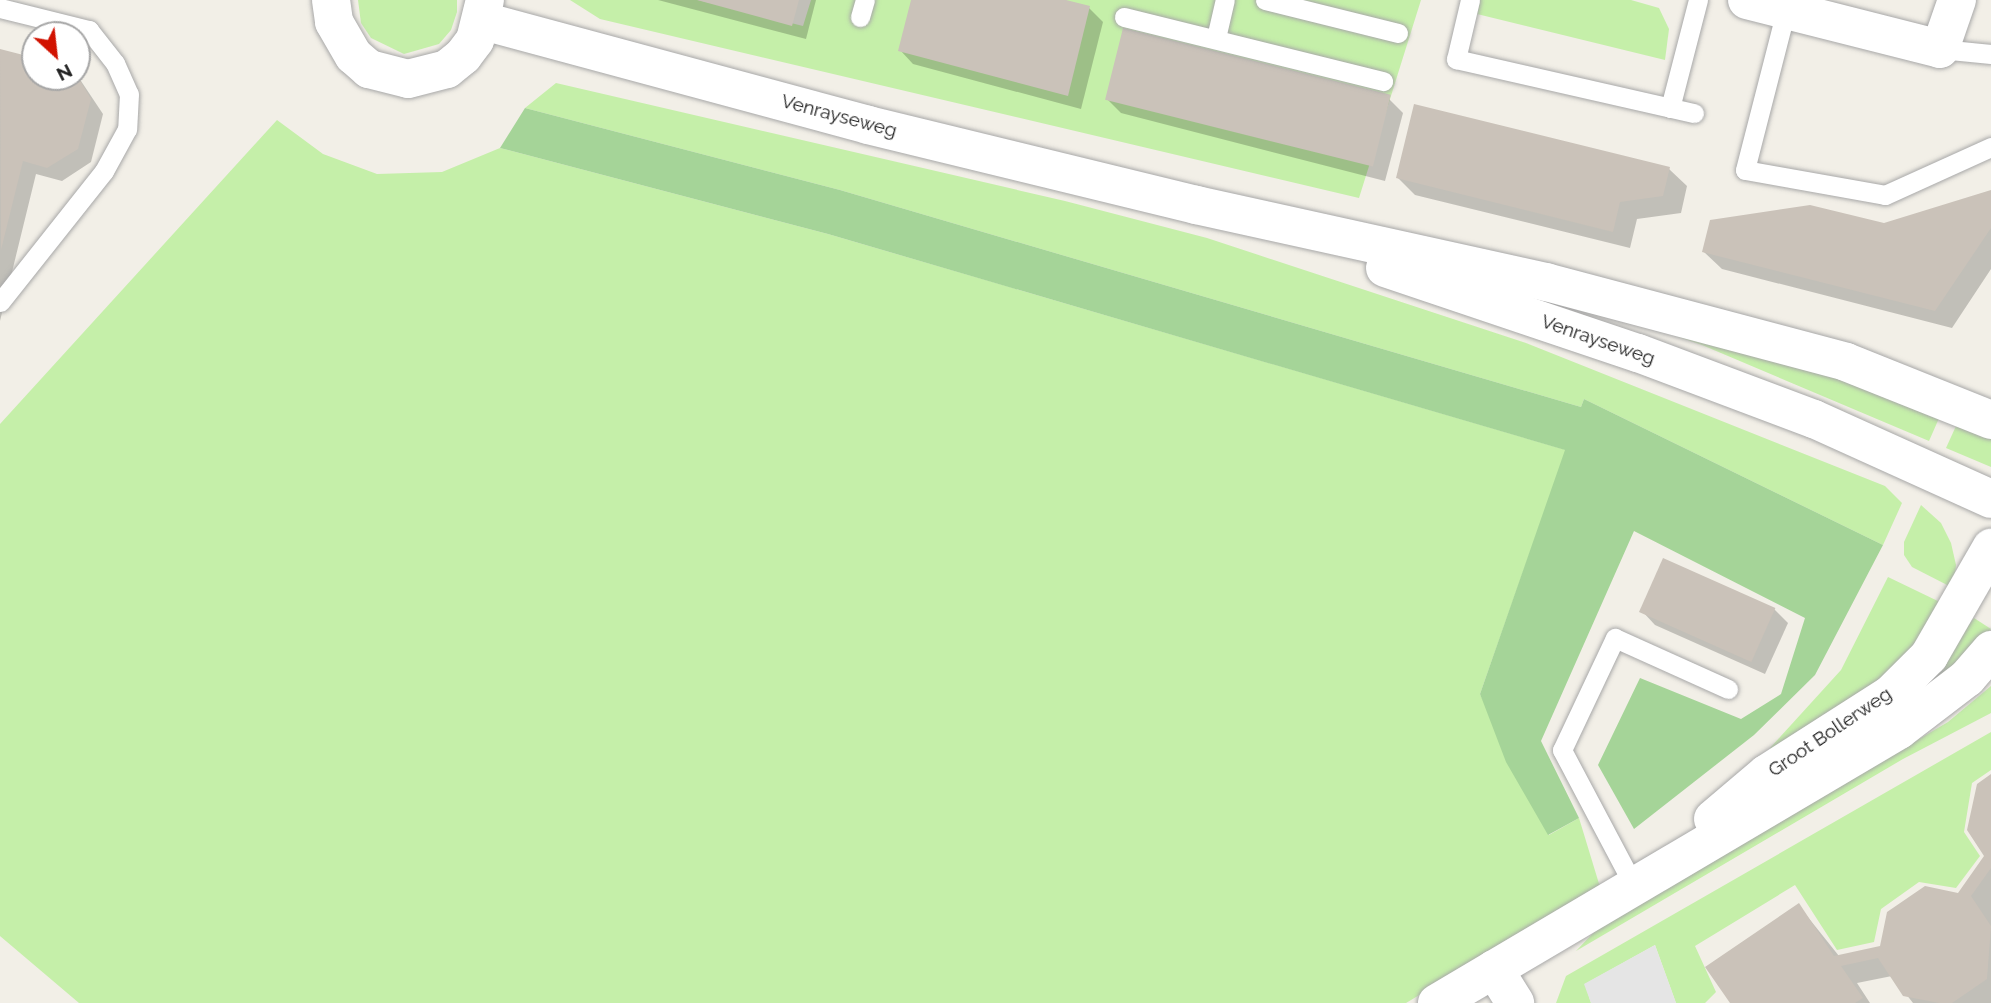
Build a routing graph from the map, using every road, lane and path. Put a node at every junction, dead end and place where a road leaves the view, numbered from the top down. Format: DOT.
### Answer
graph roads {
  1 [pos="331,0"];
  2 [pos="1226,0"];
  3 [pos="1265,0"];
  4 [pos="1470,0"];
  5 [pos="1698,0"];
  6 [pos="1957,0"];
  7 [pos="1761,3"];
  8 [pos="0,8"];
  9 [pos="484,11"];
  10 [pos="1124,17"];
  11 [pos="1398,33"];
  12 [pos="1216,38"];
  13 [pos="1940,49"];
  14 [pos="1991,54"];
  15 [pos="1383,81"];
  16 [pos="1670,108"];
  17 [pos="1694,113"];
  18 [pos="1991,147"];
  19 [pos="1196,205"];
  20 [pos="0,302"];
  21 [pos="1991,419"];
  22 [pos="1991,499"];
  23 [pos="1991,548"];
  24 [pos="1991,650"];
  25 [pos="1728,689"];
  26 [pos="1634,886"];
  27 [pos="1494,969"];
  28 [pos="1437,1003"];
  29 [pos="1515,1003"];
  1 -- 9 [label="street"];
  2 -- 12 [label="lane"];
  3 -- 11 [label="lane"];
  4 -- 16 [label="lane"];
  5 -- 16 [label="lane"];
  6 -- 13 [label="street"];
  7 -- 13 [label="street"];
  7 -- 18 [label="lane"];
  8 -- 20 [label="lane"];
  9 -- 19 [label="street, Venrayseweg"];
  10 -- 12 [label="lane"];
  12 -- 15 [label="lane"];
  13 -- 14 [label="lane"];
  16 -- 17 [label="lane"];
  19 -- 21 [label="street, Venrayseweg"];
  19 -- 22 [label="street, Venrayseweg"];
  23 -- 26 [label="street, Groot Bollerweg"];
  24 -- 26 [label="street, Groot Bollerweg"];
  25 -- 26 [label="lane"];
  26 -- 27 [label="street, Groot Bollerweg"];
  27 -- 28 [label="street, Groot Bollerweg"];
  27 -- 29 [label="street"];
}
